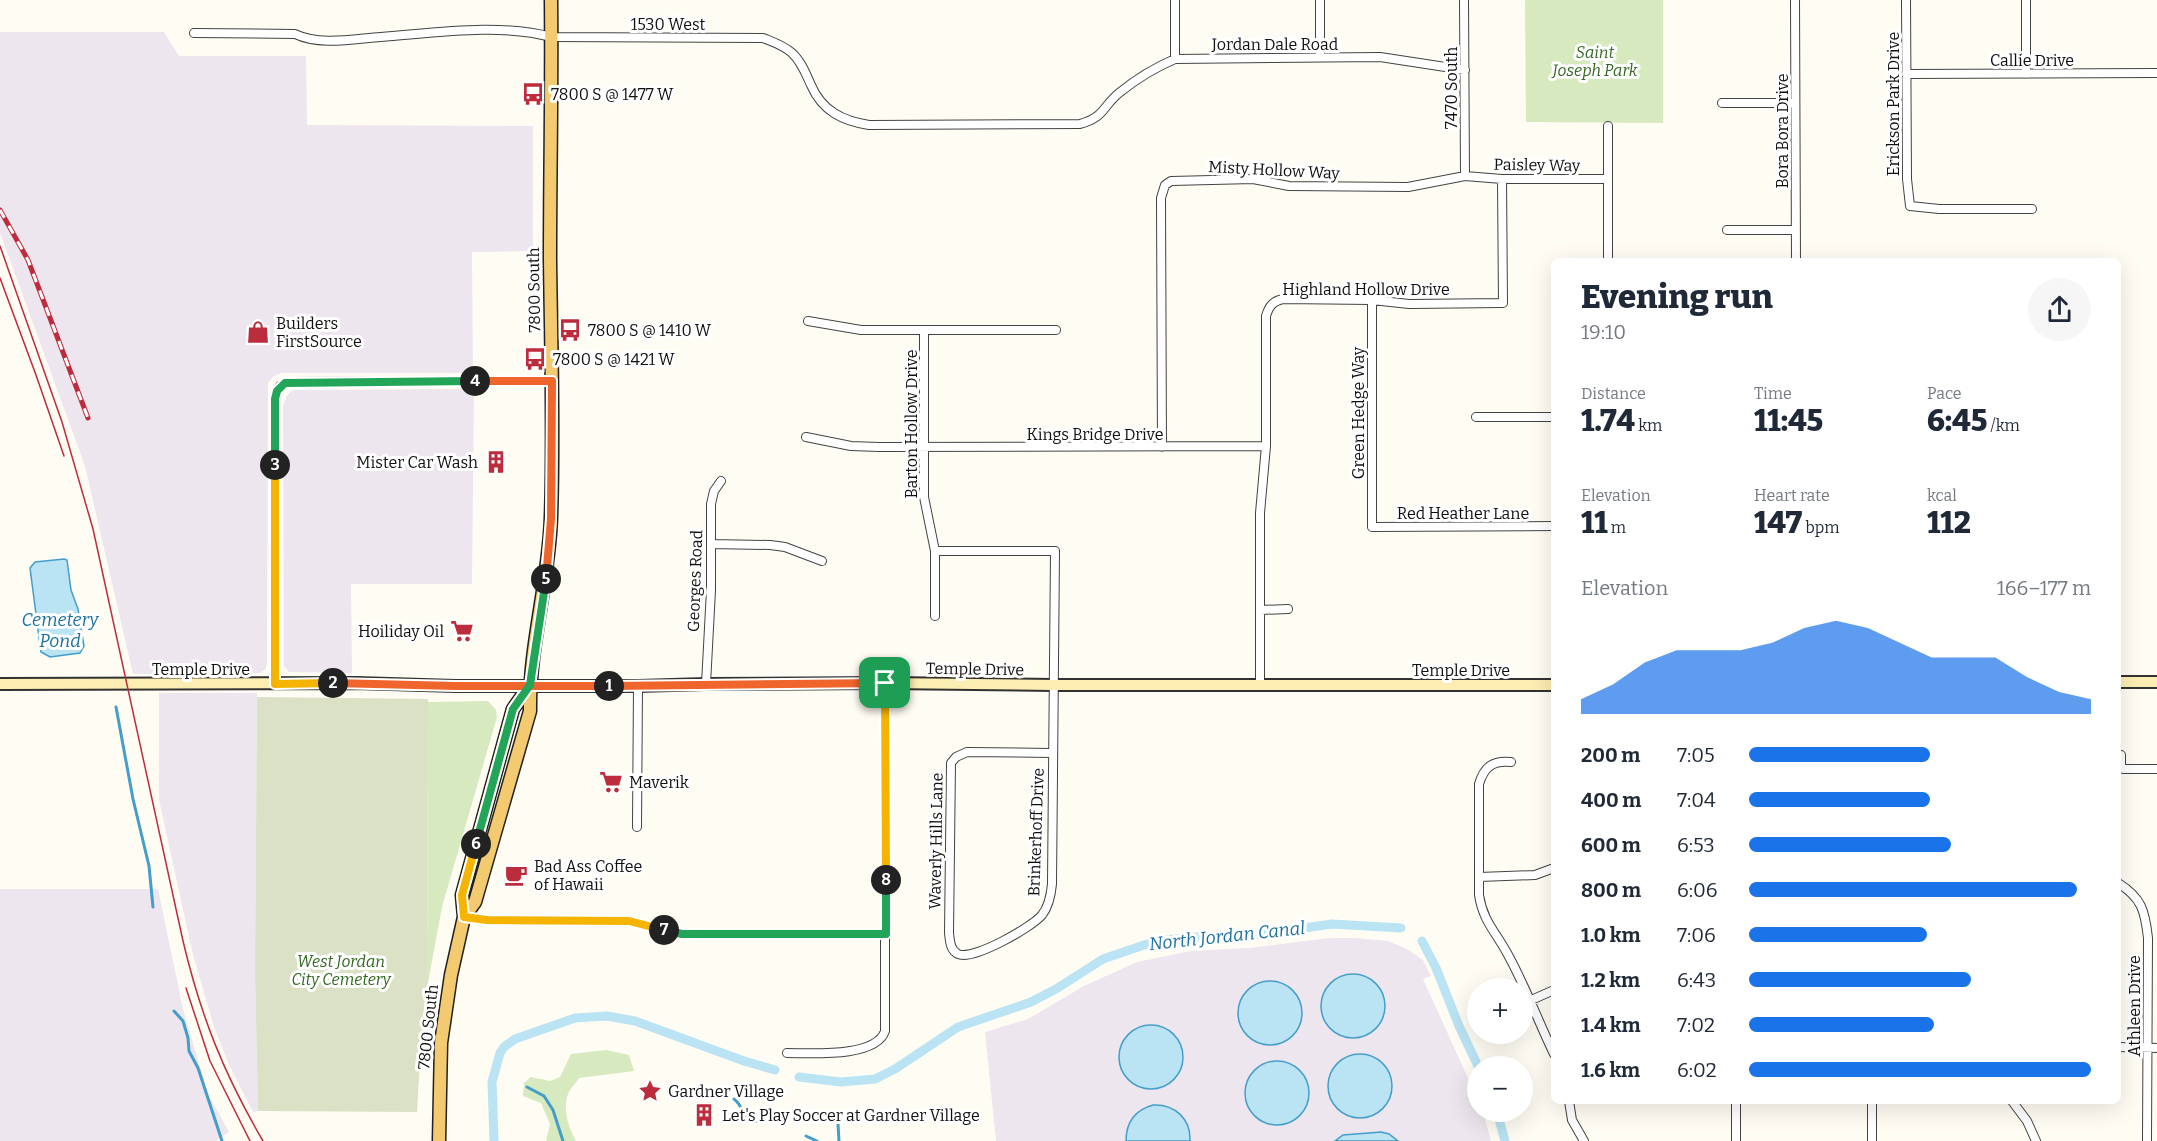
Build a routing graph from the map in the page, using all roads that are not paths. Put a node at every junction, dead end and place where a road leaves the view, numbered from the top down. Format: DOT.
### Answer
graph roads {
  1 [pos="551,0"];
  2 [pos="1175,0"];
  3 [pos="1320,0"];
  4 [pos="1464,0"];
  5 [pos="1795,0"];
  6 [pos="1906,0"];
  7 [pos="2026,0"];
  8 [pos="194,33"];
  9 [pos="551,37"];
  10 [pos="1320,57"];
  11 [pos="1175,59"];
  12 [pos="1465,70"];
  13 [pos="2157,73"];
  14 [pos="1906,74"];
  15 [pos="2026,74"];
  16 [pos="1722,103"];
  17 [pos="1795,104"];
  18 [pos="1608,126"];
  19 [pos="1465,176"];
  20 [pos="1502,179"];
  21 [pos="1608,179"];
  22 [pos="2032,209"];
  23 [pos="1727,230"];
  24 [pos="1796,230"];
  25 [pos="1608,258"];
  26 [pos="1796,258"];
  27 [pos="1372,300"];
  28 [pos="808,321"];
  29 [pos="924,330"];
  30 [pos="1056,330"];
  31 [pos="552,381"];
  32 [pos="1476,417"];
  33 [pos="1551,417"];
  34 [pos="806,437"];
  35 [pos="1266,446"];
  36 [pos="925,447"];
  37 [pos="1162,447"];
  38 [pos="721,481"];
  39 [pos="1551,526"];
  40 [pos="1372,527"];
  41 [pos="711,544"];
  42 [pos="935,551"];
  43 [pos="822,561"];
  44 [pos="1288,609"];
  45 [pos="1260,610"];
  46 [pos="934,616"];
  47 [pos="2121,682"];
  48 [pos="2157,682"];
  49 [pos="885,683"];
  50 [pos="0,684"];
  51 [pos="275,684"];
  52 [pos="706,684"];
  53 [pos="530,685"];
  54 [pos="1054,685"];
  55 [pos="1260,685"];
  56 [pos="1551,685"];
  57 [pos="638,686"];
  58 [pos="1052,753"];
  59 [pos="2121,755"];
  60 [pos="1511,762"];
  61 [pos="2157,769"];
  62 [pos="637,827"];
  63 [pos="1551,869"];
  64 [pos="1479,877"];
  65 [pos="2121,885"];
  66 [pos="464,917"];
  67 [pos="886,934"];
  68 [pos="955,951"];
  69 [pos="1518,978"];
  70 [pos="1551,991"];
  71 [pos="1533,999"];
  72 [pos="1533,1009"];
  73 [pos="2121,1047"];
  74 [pos="2157,1047"];
  75 [pos="1551,1048"];
  76 [pos="2147,1048"];
  77 [pos="787,1053"];
  78 [pos="1569,1104"];
  79 [pos="1736,1104"];
  80 [pos="1872,1104"];
  81 [pos="2014,1104"];
  82 [pos="439,1141"];
  83 [pos="1584,1141"];
  84 [pos="1736,1141"];
  85 [pos="1872,1141"];
  86 [pos="2036,1141"];
  87 [pos="2147,1141"];
  1 -- 9 [label="main road, 7800 South"];
  2 -- 11 [label="street"];
  3 -- 10 [label="street"];
  4 -- 12 [label="street, 7470 South"];
  5 -- 17 [label="street, Bora Bora Drive"];
  6 -- 14 [label="street, Erickson Park Drive"];
  7 -- 15 [label="street"];
  8 -- 9 [label="street, 1530 West"];
  9 -- 11 [label="street, 1530 West"];
  9 -- 31 [label="main road, 7800 South"];
  10 -- 11 [label="street, Jordan Dale Road"];
  10 -- 12 [label="street, Jordan Dale Road"];
  12 -- 19 [label="street, 7470 South"];
  13 -- 15 [label="street, Callie Drive"];
  14 -- 15 [label="street, Callie Drive"];
  14 -- 22 [label="street, Erickson Park Drive"];
  16 -- 17 [label="street"];
  17 -- 24 [label="street, Bora Bora Drive"];
  18 -- 21 [label="street"];
  19 -- 20 [label="street, Paisley Way"];
  19 -- 37 [label="street, Misty Hollow Way"];
  20 -- 21 [label="street, Paisley Way"];
  20 -- 27 [label="street, Highland Hollow Drive"];
  21 -- 25 [label="street"];
  23 -- 24 [label="street"];
  24 -- 26 [label="street, Bora Bora Drive"];
  27 -- 35 [label="street, Highland Hollow Drive"];
  27 -- 40 [label="street, Green Hedge Way"];
  28 -- 29 [label="street"];
  29 -- 30 [label="street"];
  29 -- 36 [label="street, Barton Hollow Drive"];
  31 -- 51 [label="street"];
  31 -- 53 [label="main road, 7800 South"];
  32 -- 33 [label="street"];
  34 -- 36 [label="street, Kings Bridge Drive"];
  35 -- 37 [label="street, Kings Bridge Drive"];
  35 -- 45 [label="street, Highland Hollow Drive"];
  36 -- 37 [label="street, Kings Bridge Drive"];
  36 -- 42 [label="street, Barton Hollow Drive"];
  38 -- 41 [label="street, Georges Road"];
  39 -- 40 [label="street, Red Heather Lane"];
  41 -- 43 [label="street"];
  41 -- 52 [label="street, Georges Road"];
  42 -- 46 [label="street, Barton Hollow Drive"];
  42 -- 54 [label="street"];
  44 -- 45 [label="street"];
  45 -- 55 [label="street, Highland Hollow Drive"];
  47 -- 48 [label="street"];
  49 -- 52 [label="street, Temple Drive"];
  49 -- 54 [label="street, Temple Drive"];
  49 -- 67 [label="street"];
  50 -- 51 [label="street, Temple Drive"];
  51 -- 53 [label="street, Temple Drive"];
  52 -- 57 [label="street, Temple Drive"];
  53 -- 57 [label="street, Temple Drive"];
  53 -- 66 [label="main road, 7800 South"];
  53 -- 66 [label="main road, 7800 South"];
  54 -- 55 [label="street, Temple Drive"];
  54 -- 58 [label="street, Brinkerhoff Drive"];
  55 -- 56 [label="street, Temple Drive"];
  57 -- 62 [label="street"];
  58 -- 68 [label="street, Brinkerhoff Drive"];
  58 -- 68 [label="street, Waverly Hills Lane"];
  59 -- 61 [label="street"];
  60 -- 64 [label="street"];
  63 -- 64 [label="street"];
  64 -- 69 [label="street"];
  65 -- 76 [label="street, Athleen Drive"];
  66 -- 67 [label="street"];
  66 -- 82 [label="main road, 7800 South"];
  67 -- 77 [label="street"];
  70 -- 71 [label="street"];
  72 -- 75 [label="street"];
  73 -- 76 [label="street"];
  74 -- 76 [label="street"];
  76 -- 87 [label="street, Athleen Drive"];
  78 -- 83 [label="street"];
  79 -- 84 [label="street"];
  80 -- 85 [label="street"];
  81 -- 86 [label="street"];
}
